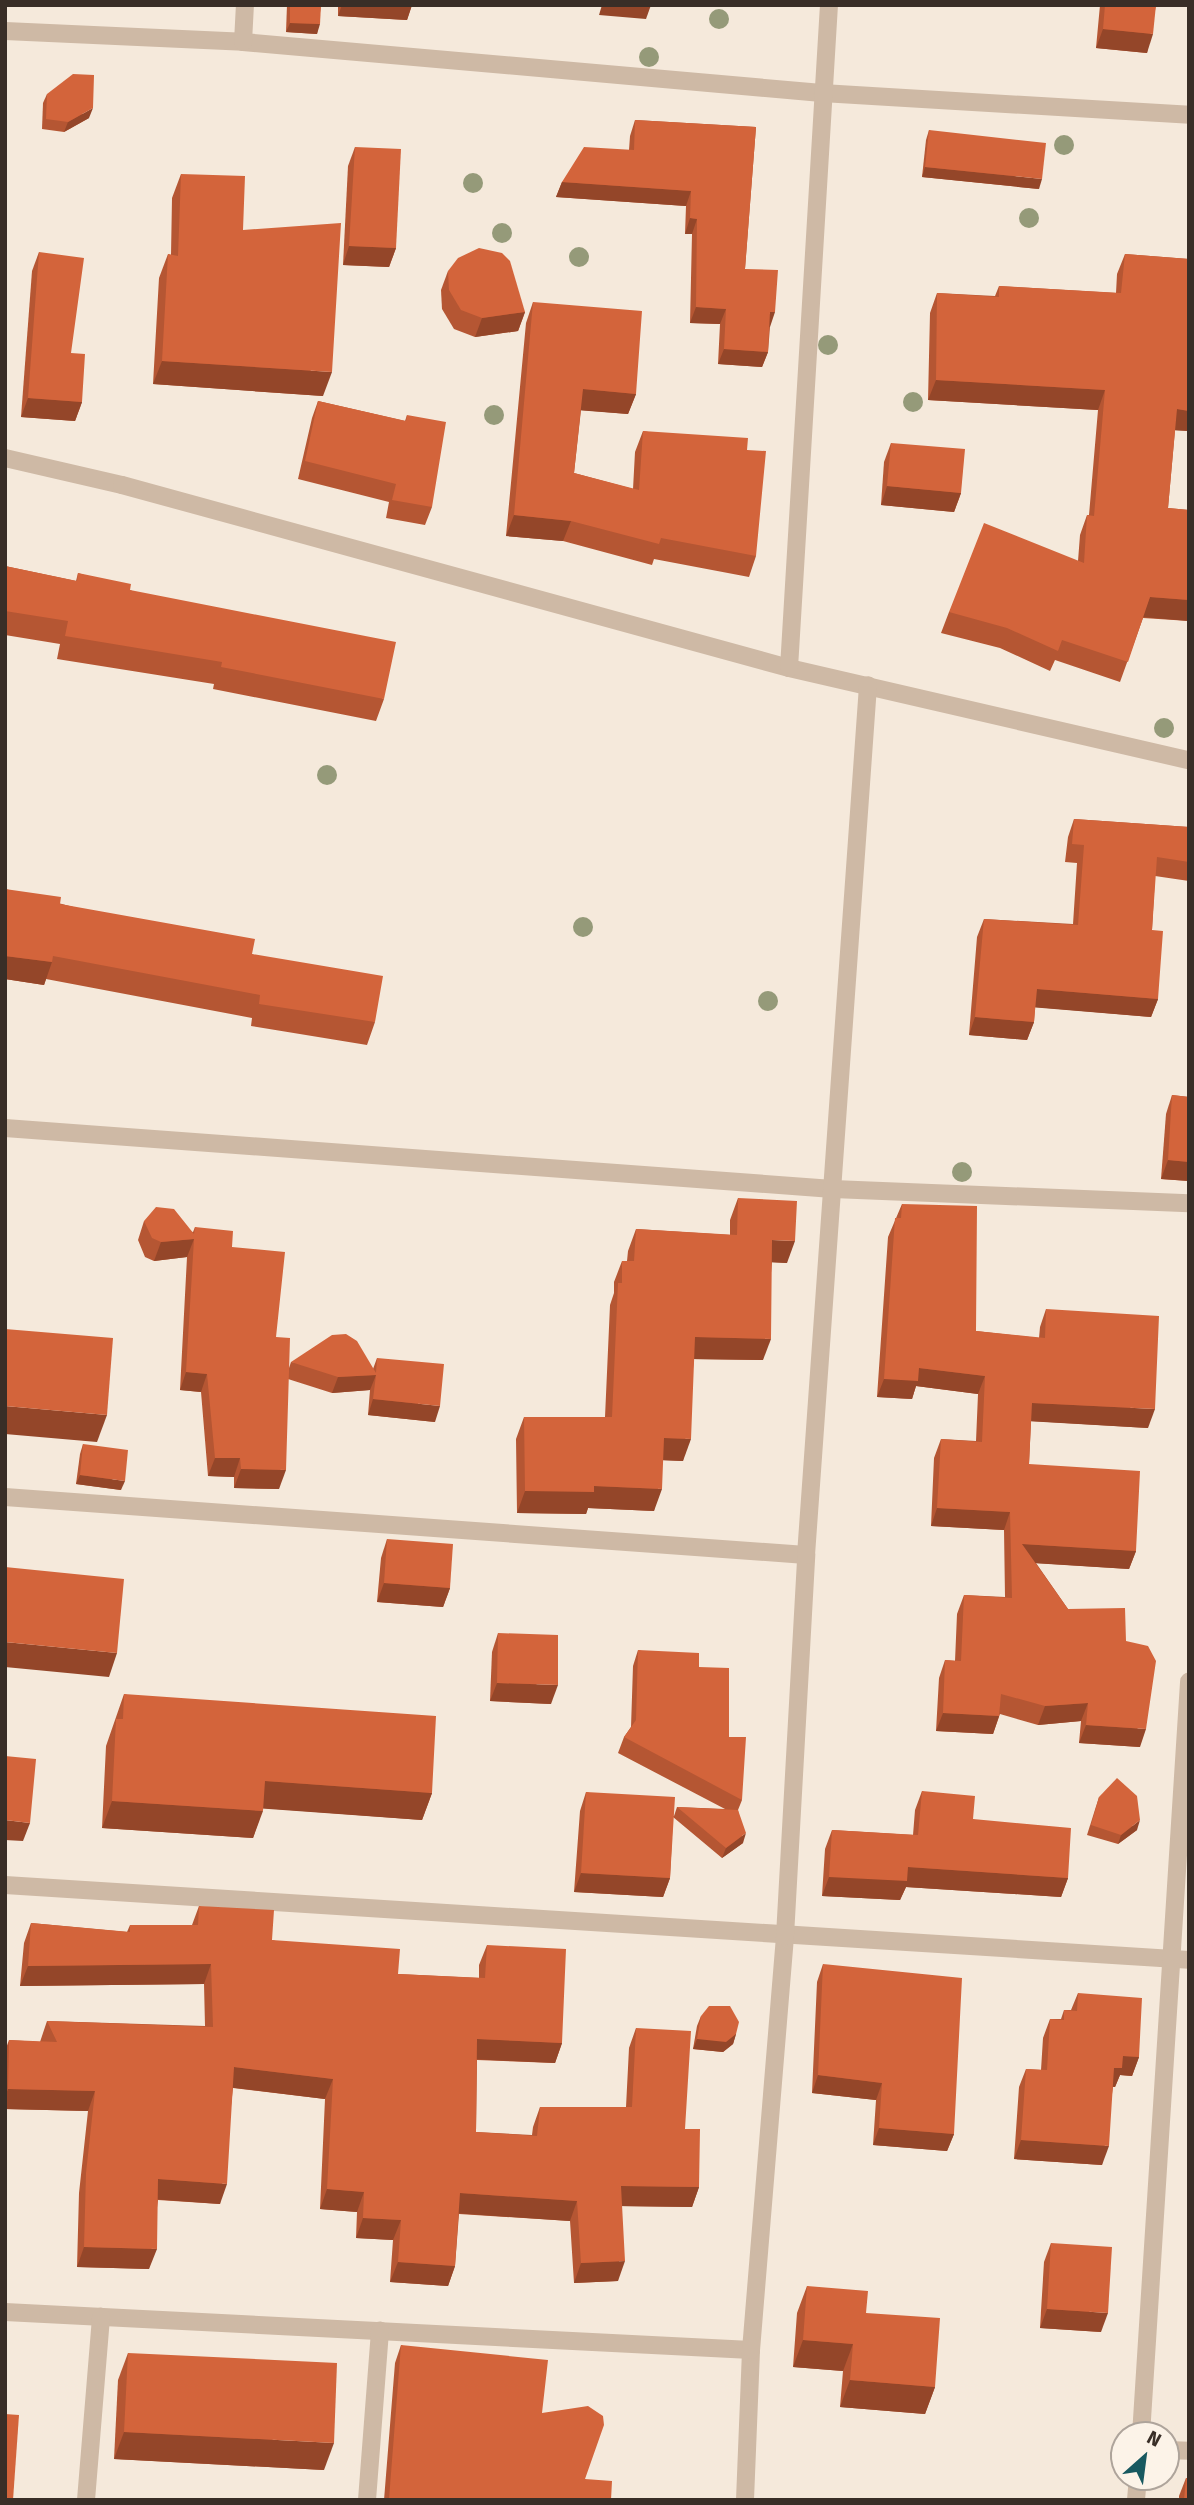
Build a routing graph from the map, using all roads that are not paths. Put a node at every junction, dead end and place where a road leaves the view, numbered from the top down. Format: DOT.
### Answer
graph roads {
  1 [pos="245,5"];
  2 [pos="829,5"];
  3 [pos="5,31"];
  4 [pos="243,42"];
  5 [pos="822,93"];
  6 [pos="1189,115"];
  7 [pos="5,458"];
  8 [pos="789,668"];
  9 [pos="868,685"];
  10 [pos="1189,760"];
  11 [pos="5,1128"];
  12 [pos="834,1189"];
  13 [pos="1189,1203"];
  14 [pos="5,1497"];
  15 [pos="806,1555"];
  16 [pos="1189,1682"];
  17 [pos="5,1885"];
  18 [pos="785,1936"];
  19 [pos="1169,1958"];
  20 [pos="1189,1959"];
  21 [pos="5,2312"];
  22 [pos="101,2317"];
  23 [pos="380,2330"];
  24 [pos="751,2350"];
  25 [pos="1142,2421"];
  26 [pos="86,2500"];
  27 [pos="367,2500"];
  28 [pos="745,2500"];
  1 -- 4 [label="street"];
  2 -- 5 [label="street"];
  3 -- 4 [label="street"];
  4 -- 5 [label="street"];
  5 -- 6 [label="street"];
  5 -- 8 [label="street"];
  7 -- 8 [label="street"];
  8 -- 9 [label="street"];
  9 -- 10 [label="street"];
  9 -- 12 [label="street"];
  11 -- 12 [label="street"];
  12 -- 13 [label="street"];
  12 -- 15 [label="street"];
  14 -- 15 [label="street"];
  15 -- 18 [label="street"];
  16 -- 19 [label="street"];
  17 -- 18 [label="street"];
  18 -- 19 [label="street"];
  18 -- 24 [label="street"];
  19 -- 20 [label="street"];
  19 -- 25 [label="street"];
  21 -- 22 [label="street"];
  22 -- 23 [label="street"];
  22 -- 26 [label="street"];
  23 -- 24 [label="street"];
  23 -- 27 [label="street"];
  24 -- 28 [label="street"];
}
